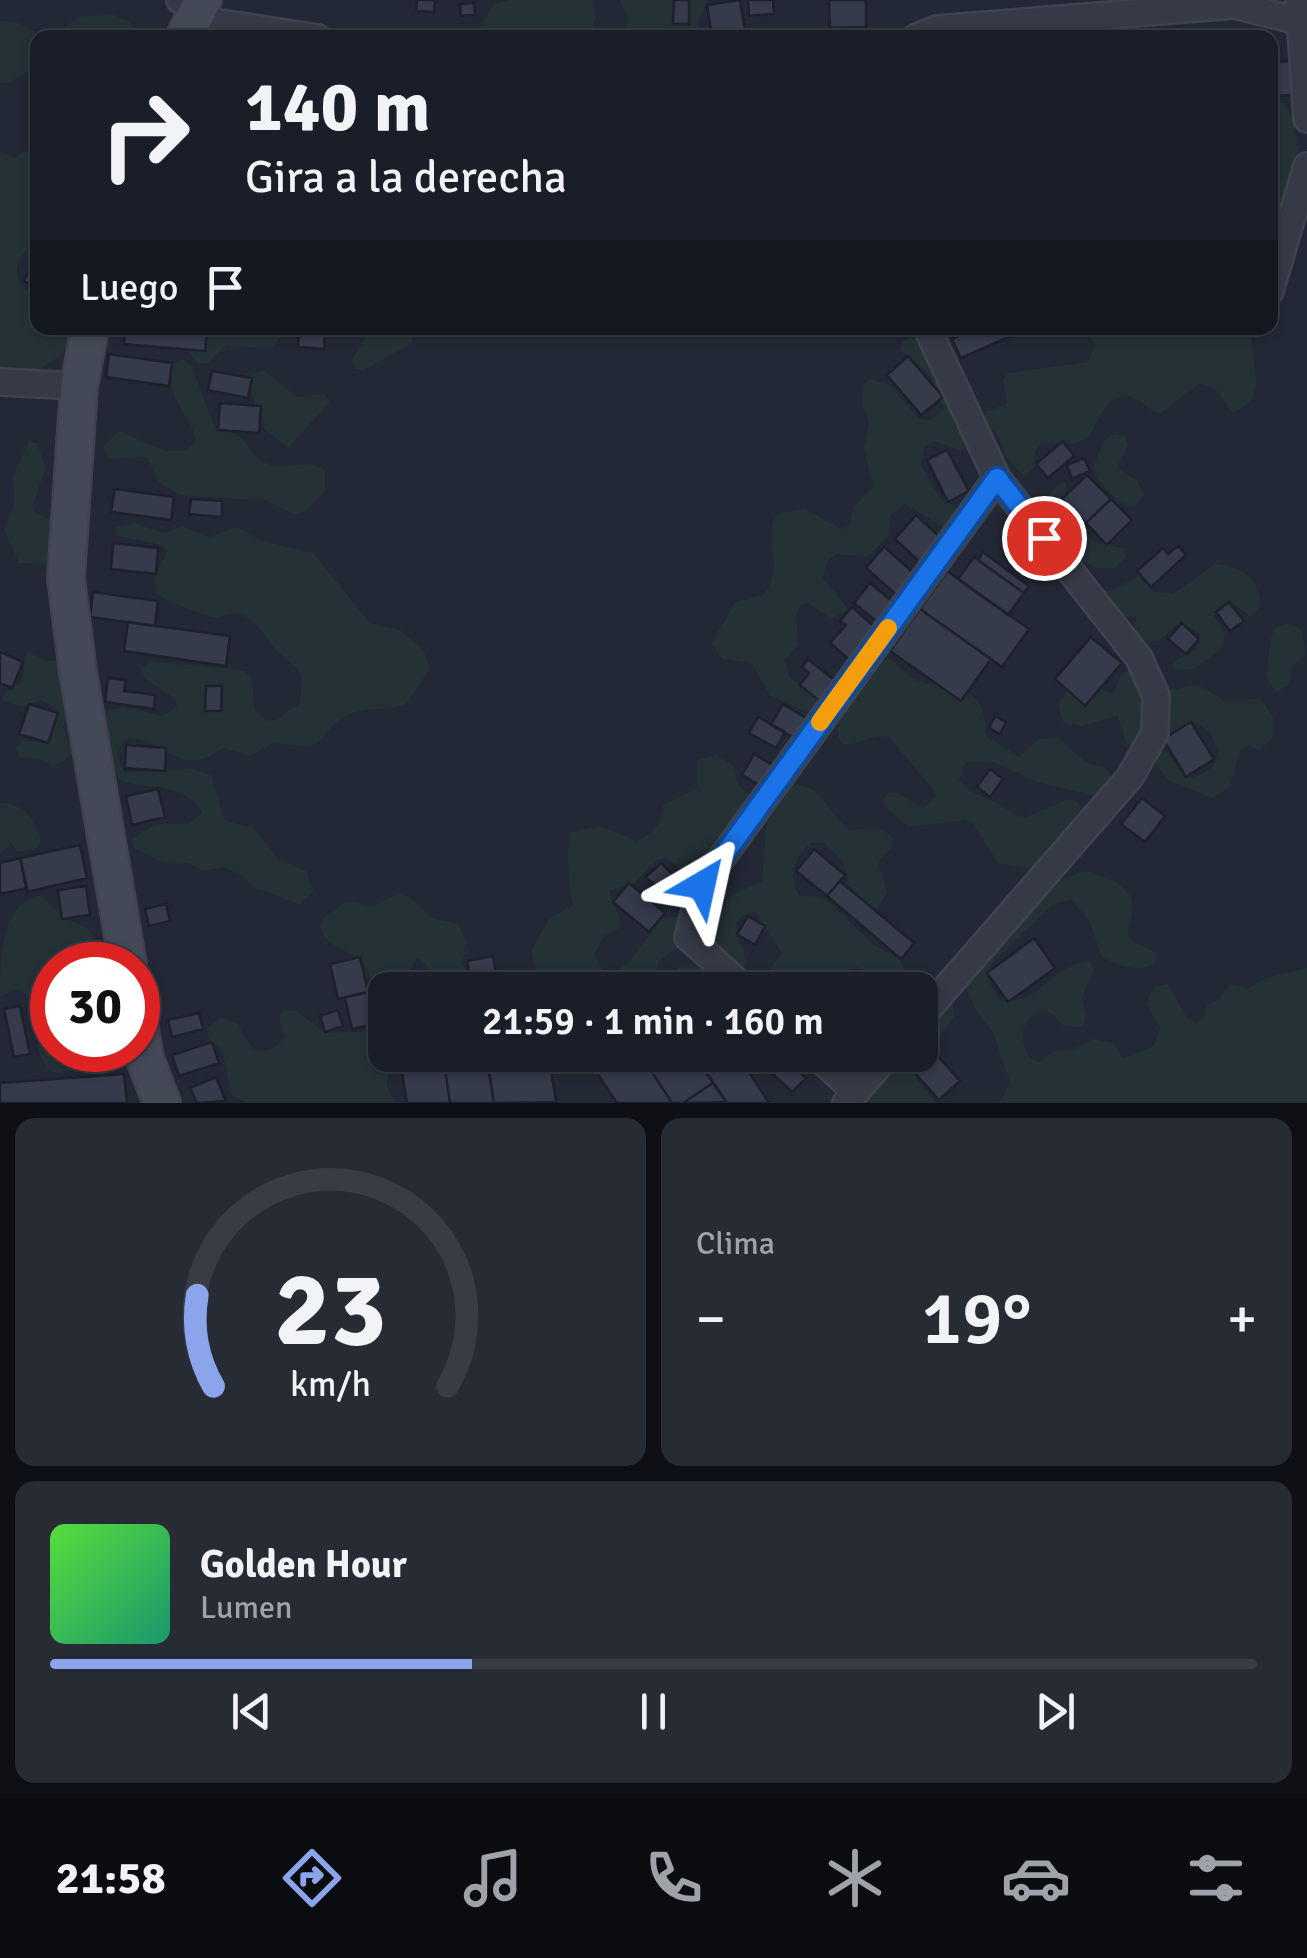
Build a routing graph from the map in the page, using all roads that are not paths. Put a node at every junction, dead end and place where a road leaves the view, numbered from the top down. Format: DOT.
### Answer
graph roads {
  1 [pos="191,12"];
  2 [pos="1301,14"];
  3 [pos="266,30"];
  4 [pos="937,30"];
  5 [pos="1307,119"];
  6 [pos="1307,166"];
  7 [pos="1278,265"];
  8 [pos="89,335"];
  9 [pos="930,335"];
  10 [pos="0,382"];
  11 [pos="79,386"];
  12 [pos="997,478"];
  13 [pos="124,942"];
  14 [pos="726,972"];
  15 [pos="938,997"];
  16 [pos="150,1072"];
  17 [pos="830,1072"];
  18 [pos="873,1072"];
  19 [pos="851,1097"];
  20 [pos="162,1103"];
  1 -- 3 [label="street"];
  2 -- 4 [label="street"];
  2 -- 5 [label="street"];
  6 -- 7 [label="street"];
  8 -- 11 [label="street"];
  9 -- 12 [label="street"];
  10 -- 11 [label="street"];
  11 -- 13 [label="street"];
  12 -- 14 [label="street"];
  12 -- 15 [label="street"];
  16 -- 20 [label="street"];
  17 -- 19 [label="street"];
  18 -- 19 [label="street"];
}
